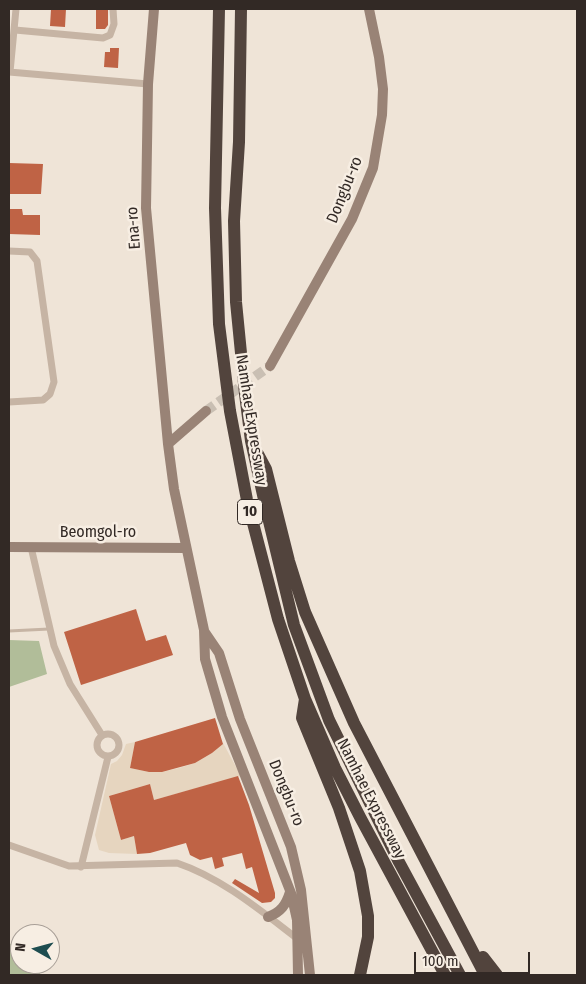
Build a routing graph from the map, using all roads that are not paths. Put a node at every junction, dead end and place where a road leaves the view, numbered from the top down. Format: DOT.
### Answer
graph roads {
  1 [pos="16,9"];
  2 [pos="113,9"];
  3 [pos="154,9"];
  4 [pos="219,9"];
  5 [pos="241,9"];
  6 [pos="369,9"];
  7 [pos="14,30"];
  8 [pos="9,72"];
  9 [pos="148,84"];
  10 [pos="9,251"];
  11 [pos="270,366"];
  12 [pos="9,402"];
  13 [pos="206,411"];
  14 [pos="252,441"];
  15 [pos="168,444"];
  16 [pos="9,547"];
  17 [pos="31,548"];
  18 [pos="186,548"];
  19 [pos="50,629"];
  20 [pos="204,630"];
  21 [pos="9,631"];
  22 [pos="305,699"];
  23 [pos="102,735"];
  24 [pos="108,756"];
  25 [pos="9,845"];
  26 [pos="82,867"];
  27 [pos="435,879"];
  28 [pos="290,892"];
  29 [pos="268,917"];
  30 [pos="298,940"];
  31 [pos="307,947"];
  32 [pos="298,975"];
  33 [pos="310,975"];
  34 [pos="360,975"];
  35 [pos="446,975"];
  36 [pos="460,975"];
  37 [pos="485,975"];
  38 [pos="497,975"];
  1 -- 7 [label="street"];
  2 -- 7 [label="street"];
  3 -- 9 [label="street, Ena-ro"];
  4 -- 22 [label="highway, Namhae Expressway / 10"];
  5 -- 14 [label="highway, Namhae Expressway / 10"];
  6 -- 11 [label="street, Dongbu-ro"];
  7 -- 8 [label="street"];
  8 -- 9 [label="street"];
  9 -- 15 [label="street, Ena-ro"];
  10 -- 12 [label="street"];
  13 -- 15 [label="street"];
  14 -- 27 [label="highway"];
  14 -- 36 [label="highway, Namhae Expressway / 10"];
  15 -- 18 [label="street, Dongbu-ro"];
  16 -- 17 [label="street, Beomgol-ro"];
  17 -- 18 [label="street, Beomgol-ro"];
  17 -- 19 [label="street"];
  18 -- 20 [label="street, Dongbu-ro"];
  19 -- 21 [label="lane"];
  19 -- 23 [label="street"];
  20 -- 28 [label="street, Dongbu-ro"];
  20 -- 31 [label="street, Dongbu-ro"];
  22 -- 34 [label="highway"];
  22 -- 35 [label="highway, Namhae Expressway / 10"];
  23 -- 24 [label="street"];
  23 -- 24 [label="street"];
  24 -- 26 [label="street"];
  25 -- 26 [label="street"];
  26 -- 29 [label="street"];
  27 -- 37 [label="highway"];
  27 -- 38 [label="highway"];
  28 -- 29 [label="street"];
  28 -- 30 [label="street, Dongbu-ro"];
  29 -- 30 [label="street"];
  30 -- 31 [label="street"];
  30 -- 32 [label="street, Dongbu-ro"];
  31 -- 33 [label="street, Dongbu-ro"];
}
